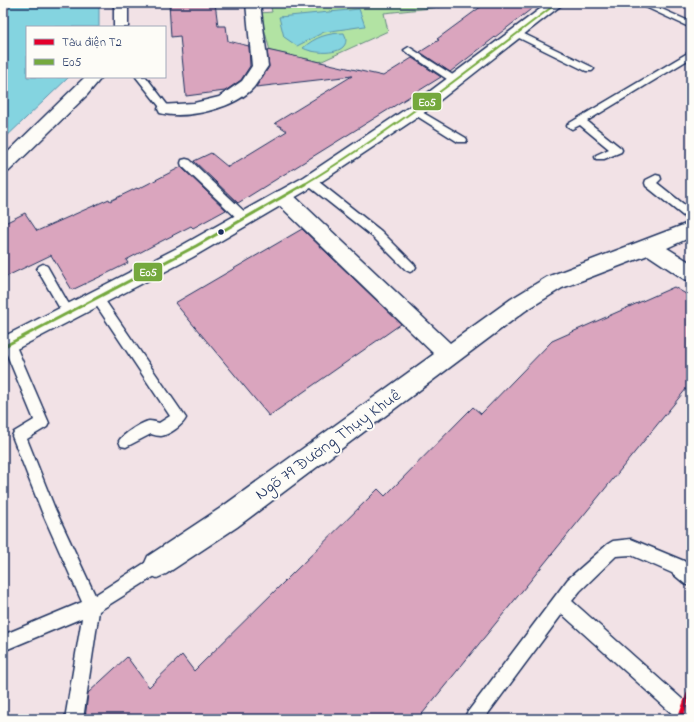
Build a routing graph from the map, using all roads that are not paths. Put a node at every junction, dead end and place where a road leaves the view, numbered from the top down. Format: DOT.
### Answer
graph roads {
  1 [pos="121,3"];
  2 [pos="253,3"];
  3 [pos="557,3"];
  4 [pos="641,3"];
  5 [pos="691,25"];
  6 [pos="120,26"];
  7 [pos="518,34"];
  8 [pos="409,50"];
  9 [pos="691,54"];
  10 [pos="589,69"];
  11 [pos="93,78"];
  12 [pos="142,78"];
  13 [pos="456,81"];
  14 [pos="166,109"];
  15 [pos="415,111"];
  16 [pos="462,140"];
  17 [pos="600,157"];
  18 [pos="186,163"];
  19 [pos="3,166"];
  20 [pos="656,179"];
  21 [pos="310,181"];
  22 [pos="283,197"];
  23 [pos="691,216"];
  24 [pos="245,219"];
  25 [pos="691,229"];
  26 [pos="651,247"];
  27 [pos="410,267"];
  28 [pos="43,269"];
  29 [pos="691,273"];
  30 [pos="98,299"];
  31 [pos="63,304"];
  32 [pos="6,346"];
  33 [pos="450,356"];
  34 [pos="126,441"];
  35 [pos="157,565"];
  36 [pos="691,578"];
  37 [pos="561,602"];
  38 [pos="92,606"];
  39 [pos="3,643"];
  40 [pos="478,717"];
  41 [pos="74,719"];
  42 [pos="691,719"];
  1 -- 6 [label="street"];
  2 -- 14 [label="street"];
  3 -- 7 [label="street"];
  4 -- 5 [label="lane"];
  7 -- 10 [label="lane"];
  7 -- 13 [label="street"];
  8 -- 13 [label="lane"];
  9 -- 17 [label="lane"];
  11 -- 19 [label="street"];
  12 -- 14 [label="lane"];
  13 -- 15 [label="street"];
  15 -- 16 [label="lane"];
  15 -- 21 [label="street"];
  18 -- 24 [label="lane"];
  20 -- 23 [label="lane"];
  21 -- 22 [label="street"];
  21 -- 27 [label="lane"];
  22 -- 24 [label="street"];
  22 -- 33 [label="street"];
  24 -- 30 [label="street"];
  25 -- 26 [label="street, Ngõ 79 Đường Thụy Khuê"];
  26 -- 29 [label="street"];
  26 -- 33 [label="street, Ngõ 79 Đường Thụy Khuê"];
  28 -- 31 [label="lane"];
  30 -- 32 [label="street"];
  30 -- 34 [label="lane"];
  32 -- 38 [label="lane"];
  33 -- 35 [label="street, Ngõ 79 Đường Thụy Khuê"];
  35 -- 38 [label="lane, Ngõ 79 Đường Thụy Khuê"];
  36 -- 37 [label="lane"];
  37 -- 40 [label="lane"];
  37 -- 42 [label="lane"];
  38 -- 39 [label="lane, Ngõ 79 Đường Thụy Khuê"];
  38 -- 41 [label="lane"];
}
